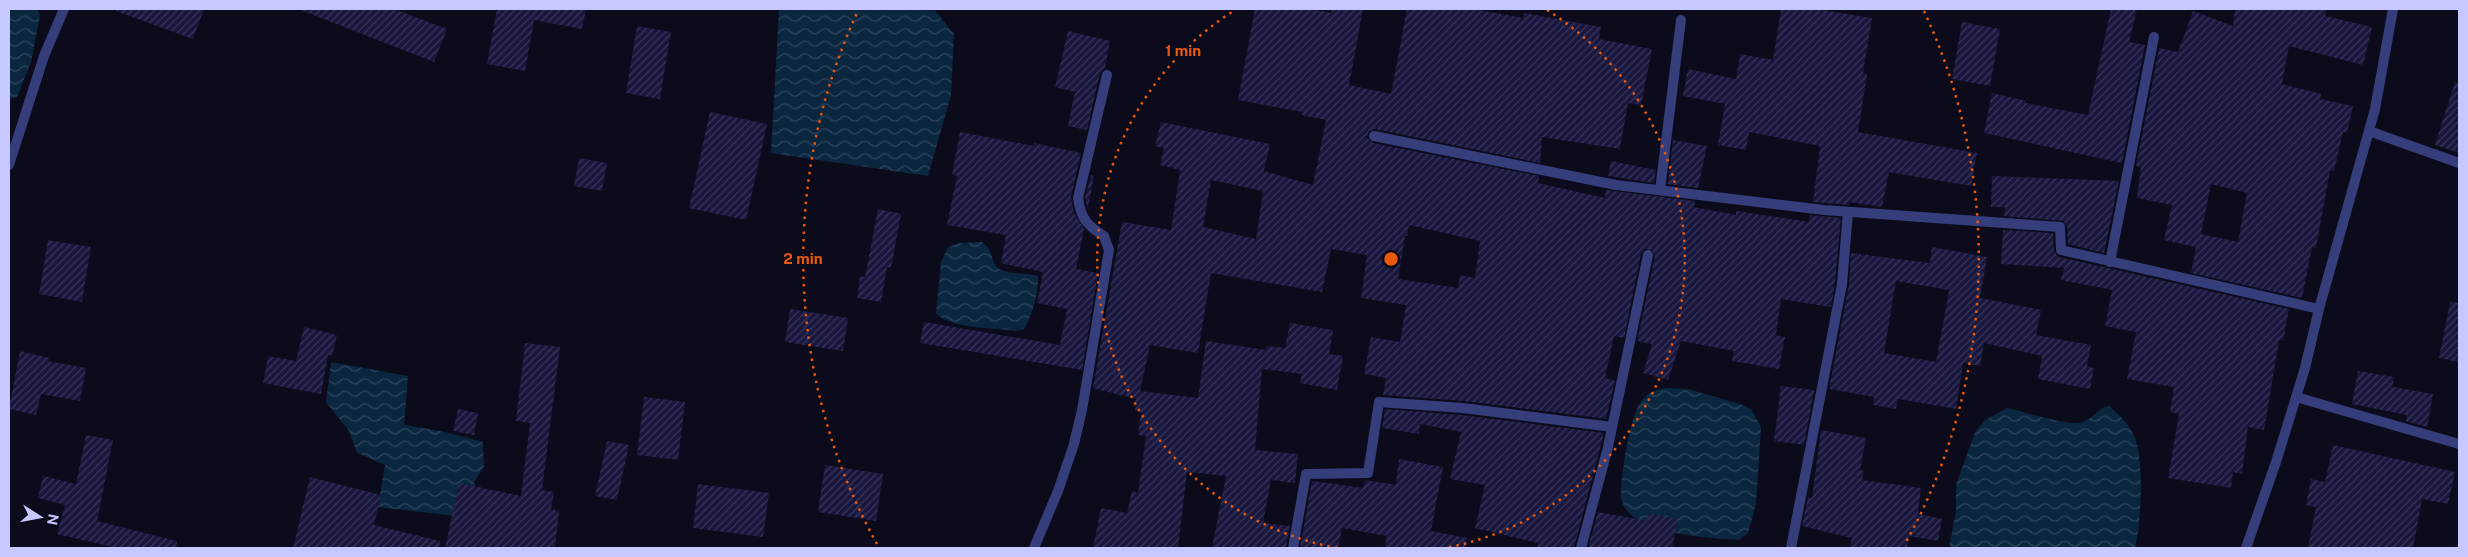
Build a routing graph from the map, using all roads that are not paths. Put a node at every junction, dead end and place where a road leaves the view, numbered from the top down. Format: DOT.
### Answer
graph roads {
  1 [pos="64,9"];
  2 [pos="2393,9"];
  3 [pos="1681,20"];
  4 [pos="2154,37"];
  5 [pos="1107,75"];
  6 [pos="2369,131"];
  7 [pos="1374,136"];
  8 [pos="2459,162"];
  9 [pos="9,165"];
  10 [pos="1660,190"];
  11 [pos="1848,212"];
  12 [pos="1648,255"];
  13 [pos="2110,262"];
  14 [pos="2319,309"];
  15 [pos="2296,397"];
  16 [pos="1612,427"];
  17 [pos="2459,444"];
  18 [pos="1034,548"];
  19 [pos="1294,548"];
  20 [pos="1581,548"];
  21 [pos="1791,548"];
  22 [pos="2246,548"];
  1 -- 9 [label="street"];
  2 -- 6 [label="street"];
  3 -- 10 [label="street"];
  4 -- 13 [label="street"];
  5 -- 18 [label="street"];
  6 -- 8 [label="street"];
  6 -- 14 [label="street"];
  7 -- 10 [label="street"];
  10 -- 11 [label="street"];
  11 -- 13 [label="street"];
  11 -- 21 [label="street"];
  12 -- 16 [label="street"];
  13 -- 14 [label="street"];
  14 -- 15 [label="street"];
  15 -- 17 [label="street"];
  15 -- 22 [label="street"];
  16 -- 19 [label="street"];
  16 -- 20 [label="street"];
}
